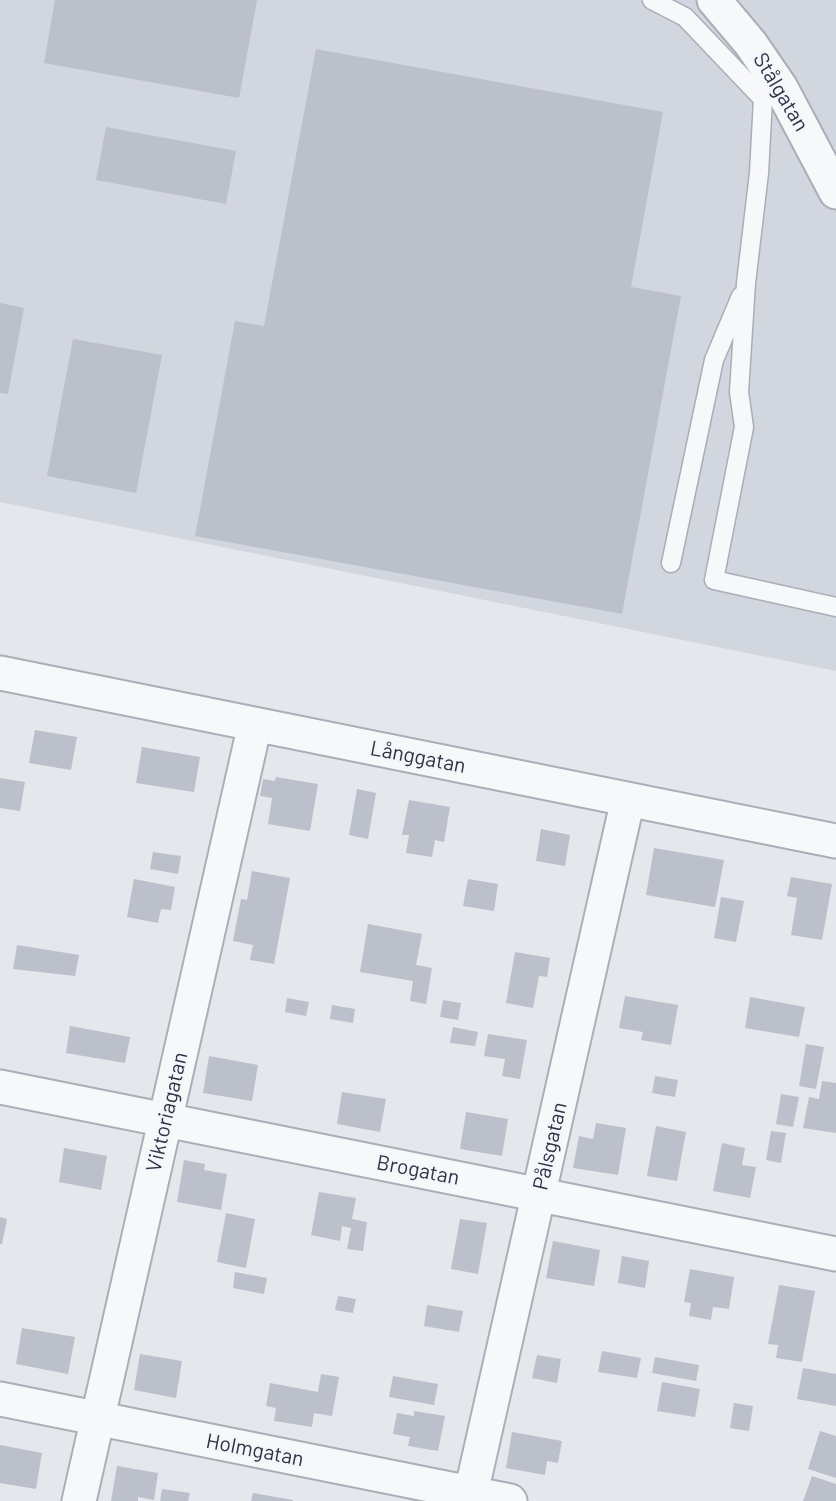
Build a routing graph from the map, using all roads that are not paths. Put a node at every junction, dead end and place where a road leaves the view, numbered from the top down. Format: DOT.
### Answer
graph roads {
  1 [pos="652,0"];
  2 [pos="715,0"];
  3 [pos="836,192"];
  4 [pos="746,283"];
  5 [pos="671,563"];
  6 [pos="836,607"];
  7 [pos="0,673"];
  8 [pos="255,724"];
  9 [pos="628,799"];
  10 [pos="836,841"];
  11 [pos="0,1087"];
  12 [pos="165,1120"];
  13 [pos="538,1195"];
  14 [pos="836,1254"];
  15 [pos="0,1399"];
  16 [pos="98,1419"];
  17 [pos="471,1493"];
  18 [pos="79,1501"];
  19 [pos="510,1501"];
  1 -- 4 [label="lane"];
  2 -- 3 [label="street, Stålgatan"];
  4 -- 5 [label="lane"];
  4 -- 6 [label="lane"];
  7 -- 8 [label="street, Långgatan"];
  8 -- 9 [label="street, Långgatan"];
  8 -- 12 [label="street, Viktoriagatan"];
  9 -- 10 [label="street, Långgatan"];
  9 -- 13 [label="street, Pålsgatan"];
  11 -- 12 [label="street, Brogatan"];
  12 -- 13 [label="street, Brogatan"];
  12 -- 16 [label="street, Viktoriagatan"];
  13 -- 14 [label="street, Brogatan"];
  13 -- 17 [label="street, Pålsgatan"];
  15 -- 16 [label="street, Holmgatan"];
  16 -- 17 [label="street, Holmgatan"];
  16 -- 18 [label="street, Viktoriagatan"];
  17 -- 19 [label="street, Holmgatan"];
}
